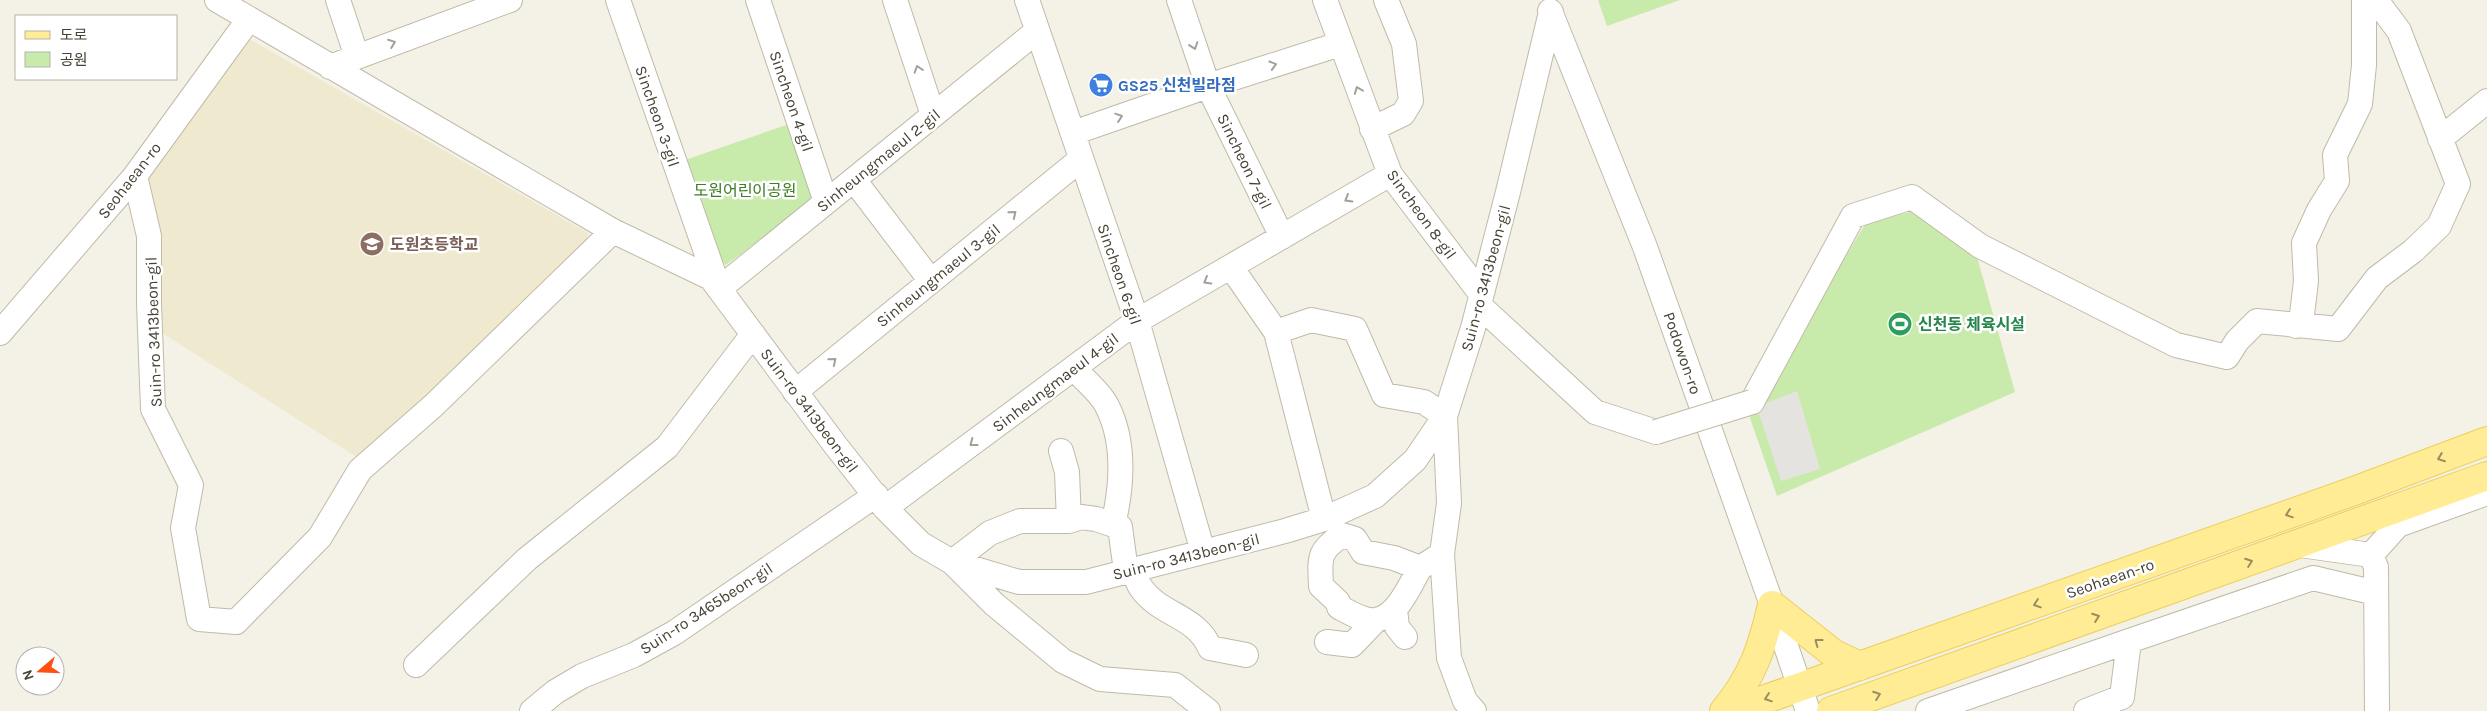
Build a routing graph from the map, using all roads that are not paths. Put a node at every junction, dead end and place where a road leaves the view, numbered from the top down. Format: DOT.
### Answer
graph roads {
  1 [pos="217,0"];
  2 [pos="338,0"];
  3 [pos="510,0"];
  4 [pos="618,0"];
  5 [pos="758,0"];
  6 [pos="895,0"];
  7 [pos="1027,0"];
  8 [pos="1179,0"];
  9 [pos="1325,0"];
  10 [pos="1386,0"];
  11 [pos="2364,0"];
  12 [pos="2376,0"];
  13 [pos="475,6"];
  14 [pos="1548,6"];
  15 [pos="249,19"];
  16 [pos="1037,31"];
  17 [pos="1340,44"];
  18 [pos="357,57"];
  19 [pos="330,67"];
  20 [pos="1208,86"];
  21 [pos="2487,101"];
  22 [pos="933,115"];
  23 [pos="1372,129"];
  24 [pos="1073,133"];
  25 [pos="2440,139"];
  26 [pos="1081,158"];
  27 [pos="1390,174"];
  28 [pos="135,176"];
  29 [pos="854,180"];
  30 [pos="826,202"];
  31 [pos="612,231"];
  32 [pos="1282,237"];
  33 [pos="1231,267"];
  34 [pos="931,281"];
  35 [pos="719,289"];
  36 [pos="1480,300"];
  37 [pos="1137,321"];
  38 [pos="2296,326"];
  39 [pos="1276,332"];
  40 [pos="0,333"];
  41 [pos="753,334"];
  42 [pos="1074,368"];
  43 [pos="795,392"];
  44 [pos="1444,416"];
  45 [pos="2487,440"];
  46 [pos="1061,451"];
  47 [pos="2487,476"];
  48 [pos="2487,494"];
  49 [pos="880,501"];
  50 [pos="1324,519"];
  51 [pos="1069,521"];
  52 [pos="1113,525"];
  53 [pos="2300,544"];
  54 [pos="1203,552"];
  55 [pos="1442,554"];
  56 [pos="2371,555"];
  57 [pos="952,562"];
  58 [pos="1420,568"];
  59 [pos="1130,570"];
  60 [pos="2376,593"];
  61 [pos="1772,605"];
  62 [pos="1385,614"];
  63 [pos="1405,637"];
  64 [pos="2129,641"];
  65 [pos="1327,642"];
  66 [pos="1246,655"];
  67 [pos="416,665"];
  68 [pos="1860,666"];
  69 [pos="1804,699"];
  70 [pos="532,711"];
  71 [pos="1208,711"];
  72 [pos="1474,711"];
  73 [pos="1724,711"];
  74 [pos="1732,711"];
  75 [pos="1831,711"];
  76 [pos="1928,711"];
  77 [pos="2086,711"];
  78 [pos="2377,711"];
  1 -- 15 [label="street, Suin-ro 3413beon-gil"];
  2 -- 18 [label="street"];
  3 -- 13 [label="street"];
  4 -- 35 [label="street, Sincheon 3-gil"];
  5 -- 30 [label="street, Sincheon 4-gil"];
  22 -- 6 [label="street, one-way"];
  7 -- 16 [label="street, Sincheon 6-gil"];
  8 -- 20 [label="street, Sincheon 7-gil, one-way"];
  9 -- 17 [label="street, Sincheon 8-gil"];
  10 -- 23 [label="street"];
  11 -- 38 [label="street"];
  12 -- 25 [label="street"];
  18 -- 13 [label="street, one-way"];
  14 -- 36 [label="street, Suin-ro 3413beon-gil"];
  14 -- 61 [label="street, Podowon-ro"];
  15 -- 19 [label="street, Suin-ro 3413beon-gil"];
  15 -- 28 [label="street, Seohaean-ro"];
  16 -- 22 [label="street, Sinheungmaeul 2-gil"];
  16 -- 24 [label="street, Sincheon 6-gil"];
  20 -- 17 [label="street, one-way"];
  23 -- 17 [label="street, Sincheon 8-gil, one-way"];
  18 -- 19 [label="street"];
  19 -- 31 [label="street, Suin-ro 3413beon-gil"];
  24 -- 20 [label="street, one-way"];
  20 -- 32 [label="street, Sincheon 7-gil"];
  21 -- 25 [label="street"];
  22 -- 29 [label="street, Sinheungmaeul 2-gil"];
  23 -- 27 [label="street, Sincheon 8-gil"];
  24 -- 26 [label="street, Sincheon 6-gil"];
  25 -- 38 [label="street"];
  34 -- 26 [label="street, Sinheungmaeul 3-gil, one-way"];
  26 -- 37 [label="street, Sincheon 6-gil"];
  27 -- 32 [label="street, Sinheungmaeul 4-gil, one-way"];
  27 -- 36 [label="street, Sincheon 8-gil"];
  28 -- 31 [label="street, Suin-ro 3413beon-gil"];
  28 -- 40 [label="street, Seohaean-ro"];
  29 -- 30 [label="street, Sinheungmaeul 2-gil"];
  29 -- 34 [label="street"];
  30 -- 35 [label="street, Sinheungmaeul 2-gil"];
  31 -- 35 [label="street, Suin-ro 3413beon-gil"];
  32 -- 33 [label="street, Sinheungmaeul 4-gil"];
  33 -- 37 [label="street, Sinheungmaeul 4-gil, one-way"];
  33 -- 39 [label="street"];
  43 -- 34 [label="street, Sinheungmaeul 3-gil, one-way"];
  35 -- 41 [label="street, Suin-ro 3413beon-gil"];
  36 -- 38 [label="street, Sincheon 8-gil, bridge"];
  36 -- 44 [label="street, Suin-ro 3413beon-gil"];
  37 -- 42 [label="street, Sinheungmaeul 4-gil"];
  37 -- 54 [label="street, Sincheon 6-gil"];
  39 -- 44 [label="street"];
  39 -- 50 [label="street"];
  41 -- 43 [label="street, Suin-ro 3413beon-gil"];
  41 -- 67 [label="street"];
  42 -- 49 [label="street, Sinheungmaeul 4-gil, one-way"];
  42 -- 52 [label="street"];
  43 -- 49 [label="street, Suin-ro 3413beon-gil"];
  44 -- 50 [label="street, Suin-ro 3413beon-gil"];
  44 -- 55 [label="street"];
  45 -- 68 [label="main road, Seohaean-ro, one-way"];
  46 -- 51 [label="street"];
  47 -- 53 [label="main road, Seohaean-ro"];
  48 -- 56 [label="street"];
  49 -- 57 [label="street, Suin-ro 3413beon-gil"];
  49 -- 70 [label="street, Suin-ro 3465beon-gil"];
  50 -- 54 [label="street, Suin-ro 3413beon-gil"];
  51 -- 52 [label="street"];
  51 -- 57 [label="street"];
  52 -- 59 [label="street"];
  53 -- 56 [label="street"];
  75 -- 53 [label="main road, Seohaean-ro, one-way"];
  54 -- 59 [label="street, Suin-ro 3413beon-gil"];
  55 -- 58 [label="street"];
  55 -- 72 [label="street"];
  56 -- 60 [label="street"];
  57 -- 59 [label="street, Suin-ro 3413beon-gil"];
  57 -- 71 [label="street"];
  58 -- 62 [label="street"];
  58 -- 62 [label="street"];
  59 -- 66 [label="street"];
  60 -- 64 [label="street"];
  60 -- 78 [label="street"];
  68 -- 61 [label="main road, one-way"];
  61 -- 69 [label="street, Podowon-ro"];
  61 -- 73 [label="main road"];
  62 -- 63 [label="street"];
  62 -- 65 [label="street"];
  64 -- 76 [label="street"];
  64 -- 77 [label="street"];
  68 -- 69 [label="main road, Seohaean-ro"];
  69 -- 74 [label="main road, Seohaean-ro, one-way"];
}
